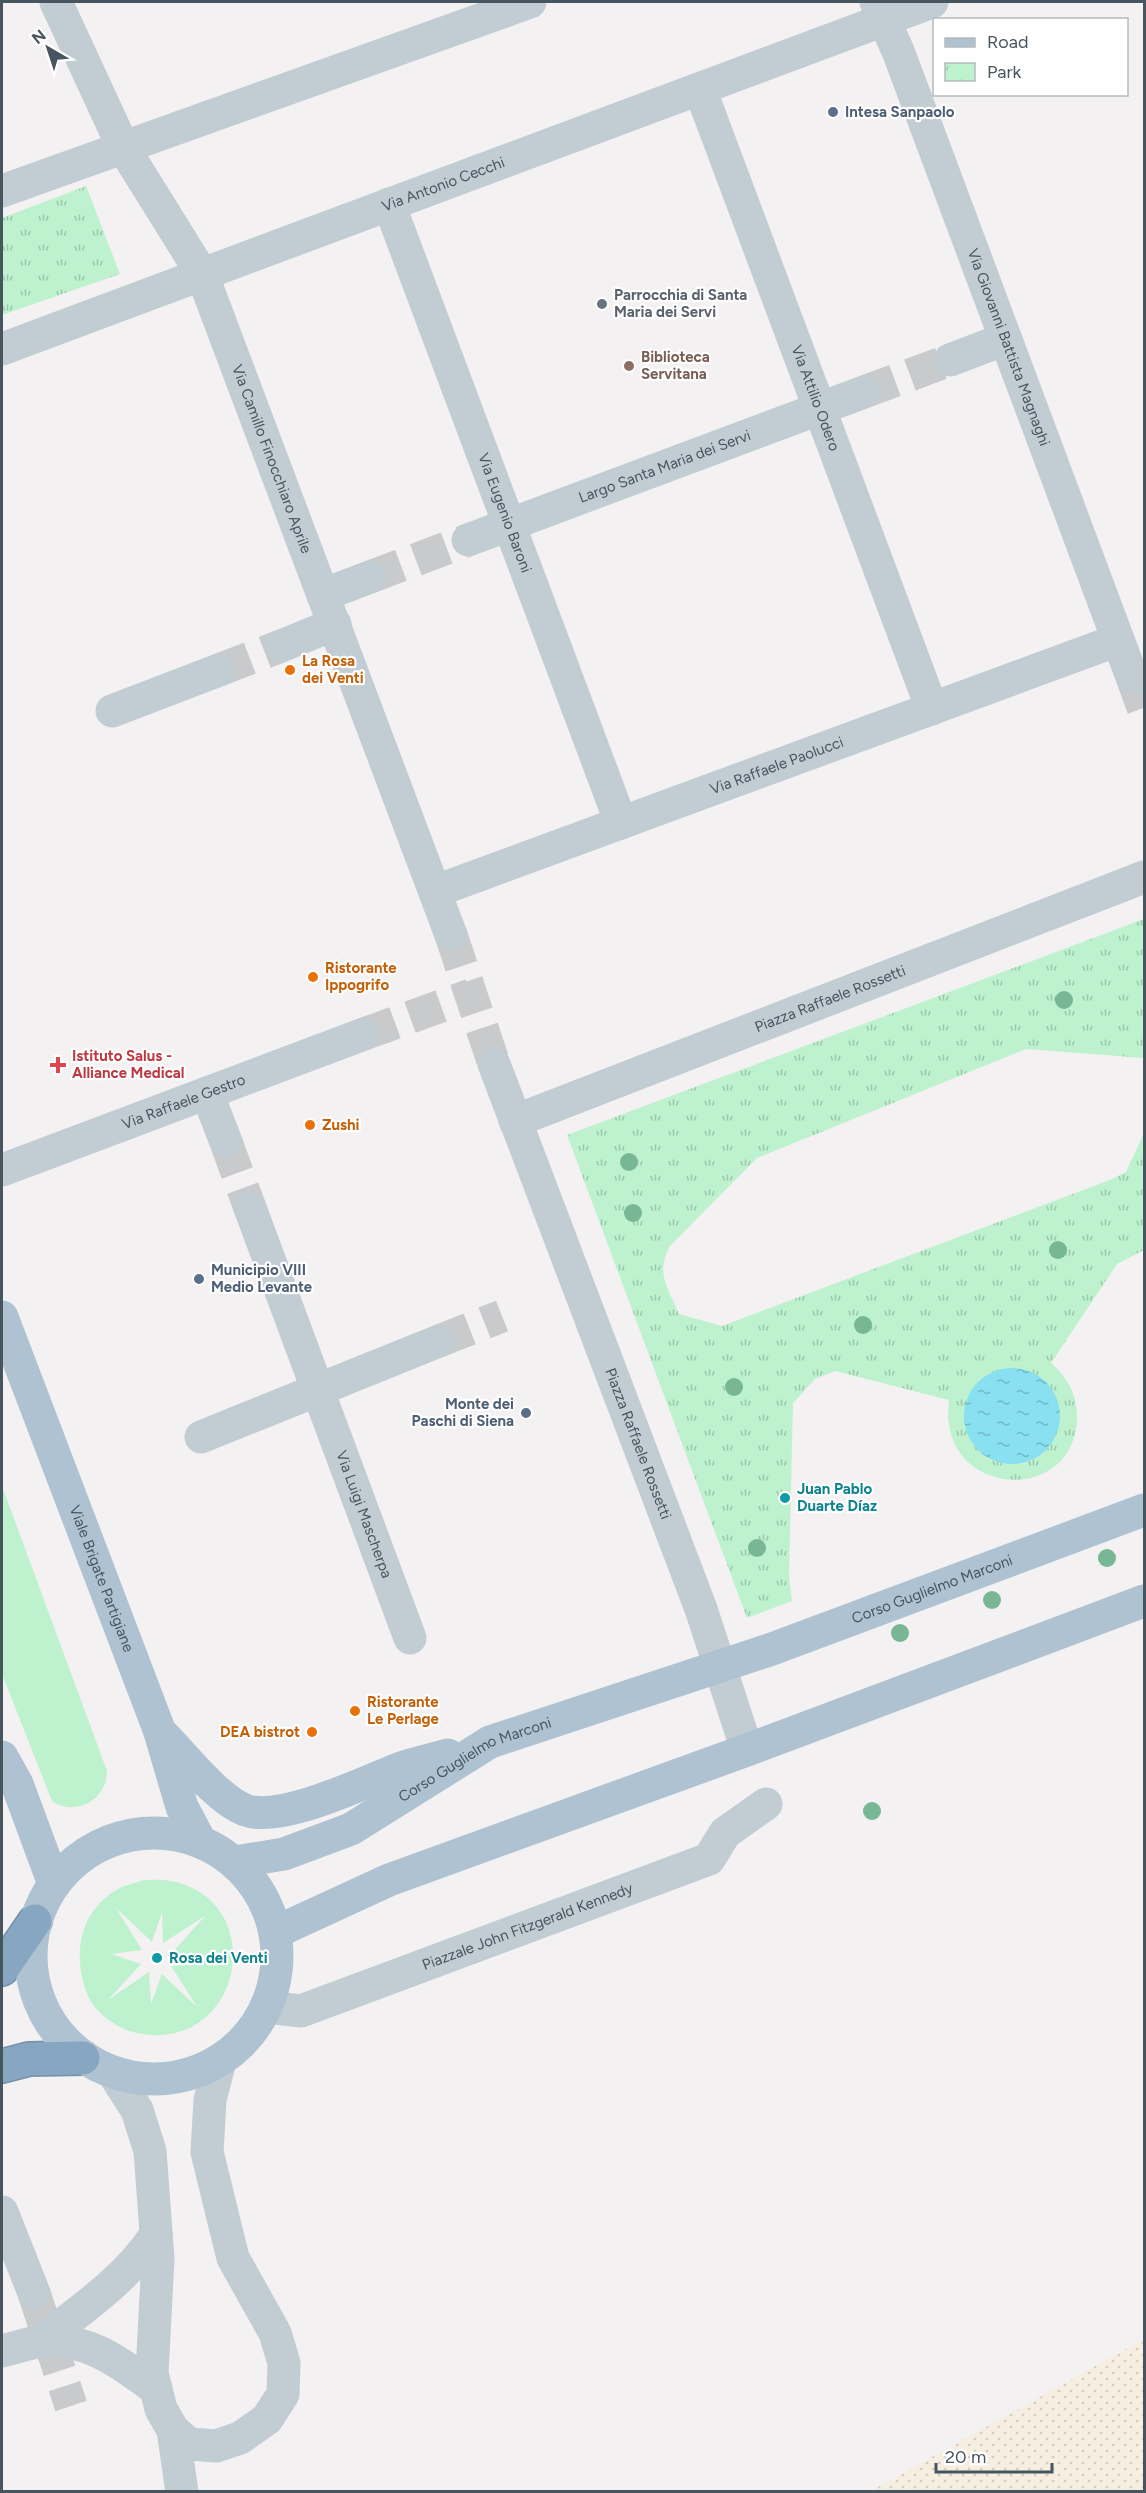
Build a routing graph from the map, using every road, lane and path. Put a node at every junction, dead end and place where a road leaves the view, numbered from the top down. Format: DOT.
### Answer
graph roads {
  1 [pos="56,2"];
  2 [pos="530,2"];
  3 [pos="932,2"];
  4 [pos="881,10"];
  5 [pos="700,88"];
  6 [pos="123,147"];
  7 [pos="2,191"];
  8 [pos="389,204"];
  9 [pos="202,274"];
  10 [pos="1005,339"];
  11 [pos="2,349"];
  12 [pos="950,360"];
  13 [pos="864,392"];
  14 [pos="820,409"];
  15 [pos="510,526"];
  16 [pos="468,540"];
  17 [pos="370,577"];
  18 [pos="329,609"];
  19 [pos="1118,640"];
  20 [pos="281,646"];
  21 [pos="219,670"];
  22 [pos="1132,677"];
  23 [pos="932,709"];
  24 [pos="112,711"];
  25 [pos="621,823"];
  26 [pos="1144,877"];
  27 [pos="436,891"];
  28 [pos="450,935"];
  29 [pos="364,1034"];
  30 [pos="494,1064"];
  31 [pos="207,1093"];
  32 [pos="514,1121"];
  33 [pos="226,1142"];
  34 [pos="2,1170"];
  35 [pos="250,1208"];
  36 [pos="2,1317"];
  37 [pos="439,1341"];
  38 [pos="317,1390"];
  39 [pos="201,1437"];
  40 [pos="1144,1510"];
  41 [pos="1144,1601"];
  42 [pos="410,1638"];
  43 [pos="719,1667"];
  44 [pos="160,1732"];
  45 [pos="490,1742"];
  46 [pos="747,1750"];
  47 [pos="2,1757"];
  48 [pos="766,1804"];
  49 [pos="200,1841"];
  50 [pos="236,1862"];
  51 [pos="54,1884"];
  52 [pos="35,1921"];
  53 [pos="276,1932"];
  54 [pos="2,1969"];
  55 [pos="267,2007"];
  56 [pos="83,2058"];
  57 [pos="220,2061"];
  58 [pos="2,2066"];
  59 [pos="114,2074"];
  60 [pos="2,2212"];
  61 [pos="156,2234"];
  62 [pos="34,2293"];
  63 [pos="41,2341"];
  64 [pos="2,2351"];
  65 [pos="156,2389"];
  66 [pos="173,2430"];
  67 [pos="182,2492"];
  1 -- 6 [label="street, Via Camillo Finocchiaro Aprile"];
  2 -- 6 [label="street"];
  3 -- 4 [label="street, Via Antonio Cecchi"];
  4 -- 5 [label="street, Via Antonio Cecchi"];
  4 -- 10 [label="street, Via Giovanni Battista Magnaghi"];
  5 -- 8 [label="street, Via Antonio Cecchi"];
  5 -- 14 [label="street, Via Attilio Odero"];
  6 -- 7 [label="street"];
  6 -- 9 [label="street, Via Camillo Finocchiaro Aprile"];
  8 -- 9 [label="street, Via Antonio Cecchi"];
  8 -- 15 [label="street, Via Eugenio Baroni"];
  9 -- 11 [label="street, Via Antonio Cecchi"];
  9 -- 18 [label="street, Via Camillo Finocchiaro Aprile"];
  10 -- 12 [label="street"];
  10 -- 19 [label="street, Via Giovanni Battista Magnaghi"];
  13 -- 14 [label="street, Largo Santa Maria dei Servi"];
  14 -- 15 [label="street, Largo Santa Maria dei Servi"];
  14 -- 23 [label="street, Via Attilio Odero"];
  15 -- 16 [label="street, Largo Santa Maria dei Servi"];
  15 -- 25 [label="street, Via Eugenio Baroni"];
  17 -- 18 [label="street"];
  18 -- 20 [label="street"];
  18 -- 27 [label="street, Via Camillo Finocchiaro Aprile"];
  19 -- 22 [label="street, Via Giovanni Battista Magnaghi"];
  19 -- 23 [label="street, Via Raffaele Paolucci"];
  21 -- 24 [label="street"];
  23 -- 25 [label="street, Via Raffaele Paolucci"];
  25 -- 27 [label="street, Via Raffaele Paolucci"];
  26 -- 32 [label="street, Piazza Raffaele Rossetti"];
  27 -- 28 [label="street, Via Camillo Finocchiaro Aprile"];
  29 -- 31 [label="street, Via Raffaele Gestro"];
  30 -- 32 [label="street, Piazza Raffaele Rossetti"];
  31 -- 33 [label="street"];
  31 -- 34 [label="street, Via Raffaele Gestro"];
  32 -- 43 [label="street, Piazza Raffaele Rossetti"];
  35 -- 38 [label="street, Via Luigi Mascherpa"];
  36 -- 44 [label="main road, Viale Brigate Partigiane"];
  37 -- 38 [label="street"];
  38 -- 39 [label="street"];
  38 -- 42 [label="street, Via Luigi Mascherpa"];
  40 -- 43 [label="main road, Corso Guglielmo Marconi"];
  41 -- 46 [label="main road"];
  43 -- 45 [label="main road, Corso Guglielmo Marconi"];
  43 -- 46 [label="street"];
  44 -- 45 [label="main road"];
  44 -- 49 [label="main road, Viale Brigate Partigiane"];
  45 -- 50 [label="main road, Corso Guglielmo Marconi"];
  46 -- 53 [label="main road"];
  47 -- 51 [label="main road"];
  48 -- 55 [label="street, Piazzale John Fitzgerald Kennedy"];
  49 -- 50 [label="main road"];
  49 -- 51 [label="main road"];
  50 -- 53 [label="main road"];
  51 -- 52 [label="main road"];
  52 -- 54 [label="highway"];
  52 -- 56 [label="main road"];
  53 -- 55 [label="main road"];
  55 -- 57 [label="main road"];
  56 -- 58 [label="highway"];
  56 -- 59 [label="main road"];
  57 -- 59 [label="main road"];
  57 -- 66 [label="street"];
  59 -- 61 [label="street"];
  60 -- 62 [label="street"];
  61 -- 63 [label="street"];
  61 -- 65 [label="street"];
  63 -- 64 [label="street"];
  63 -- 65 [label="street"];
  65 -- 66 [label="street"];
  66 -- 67 [label="street"];
}
